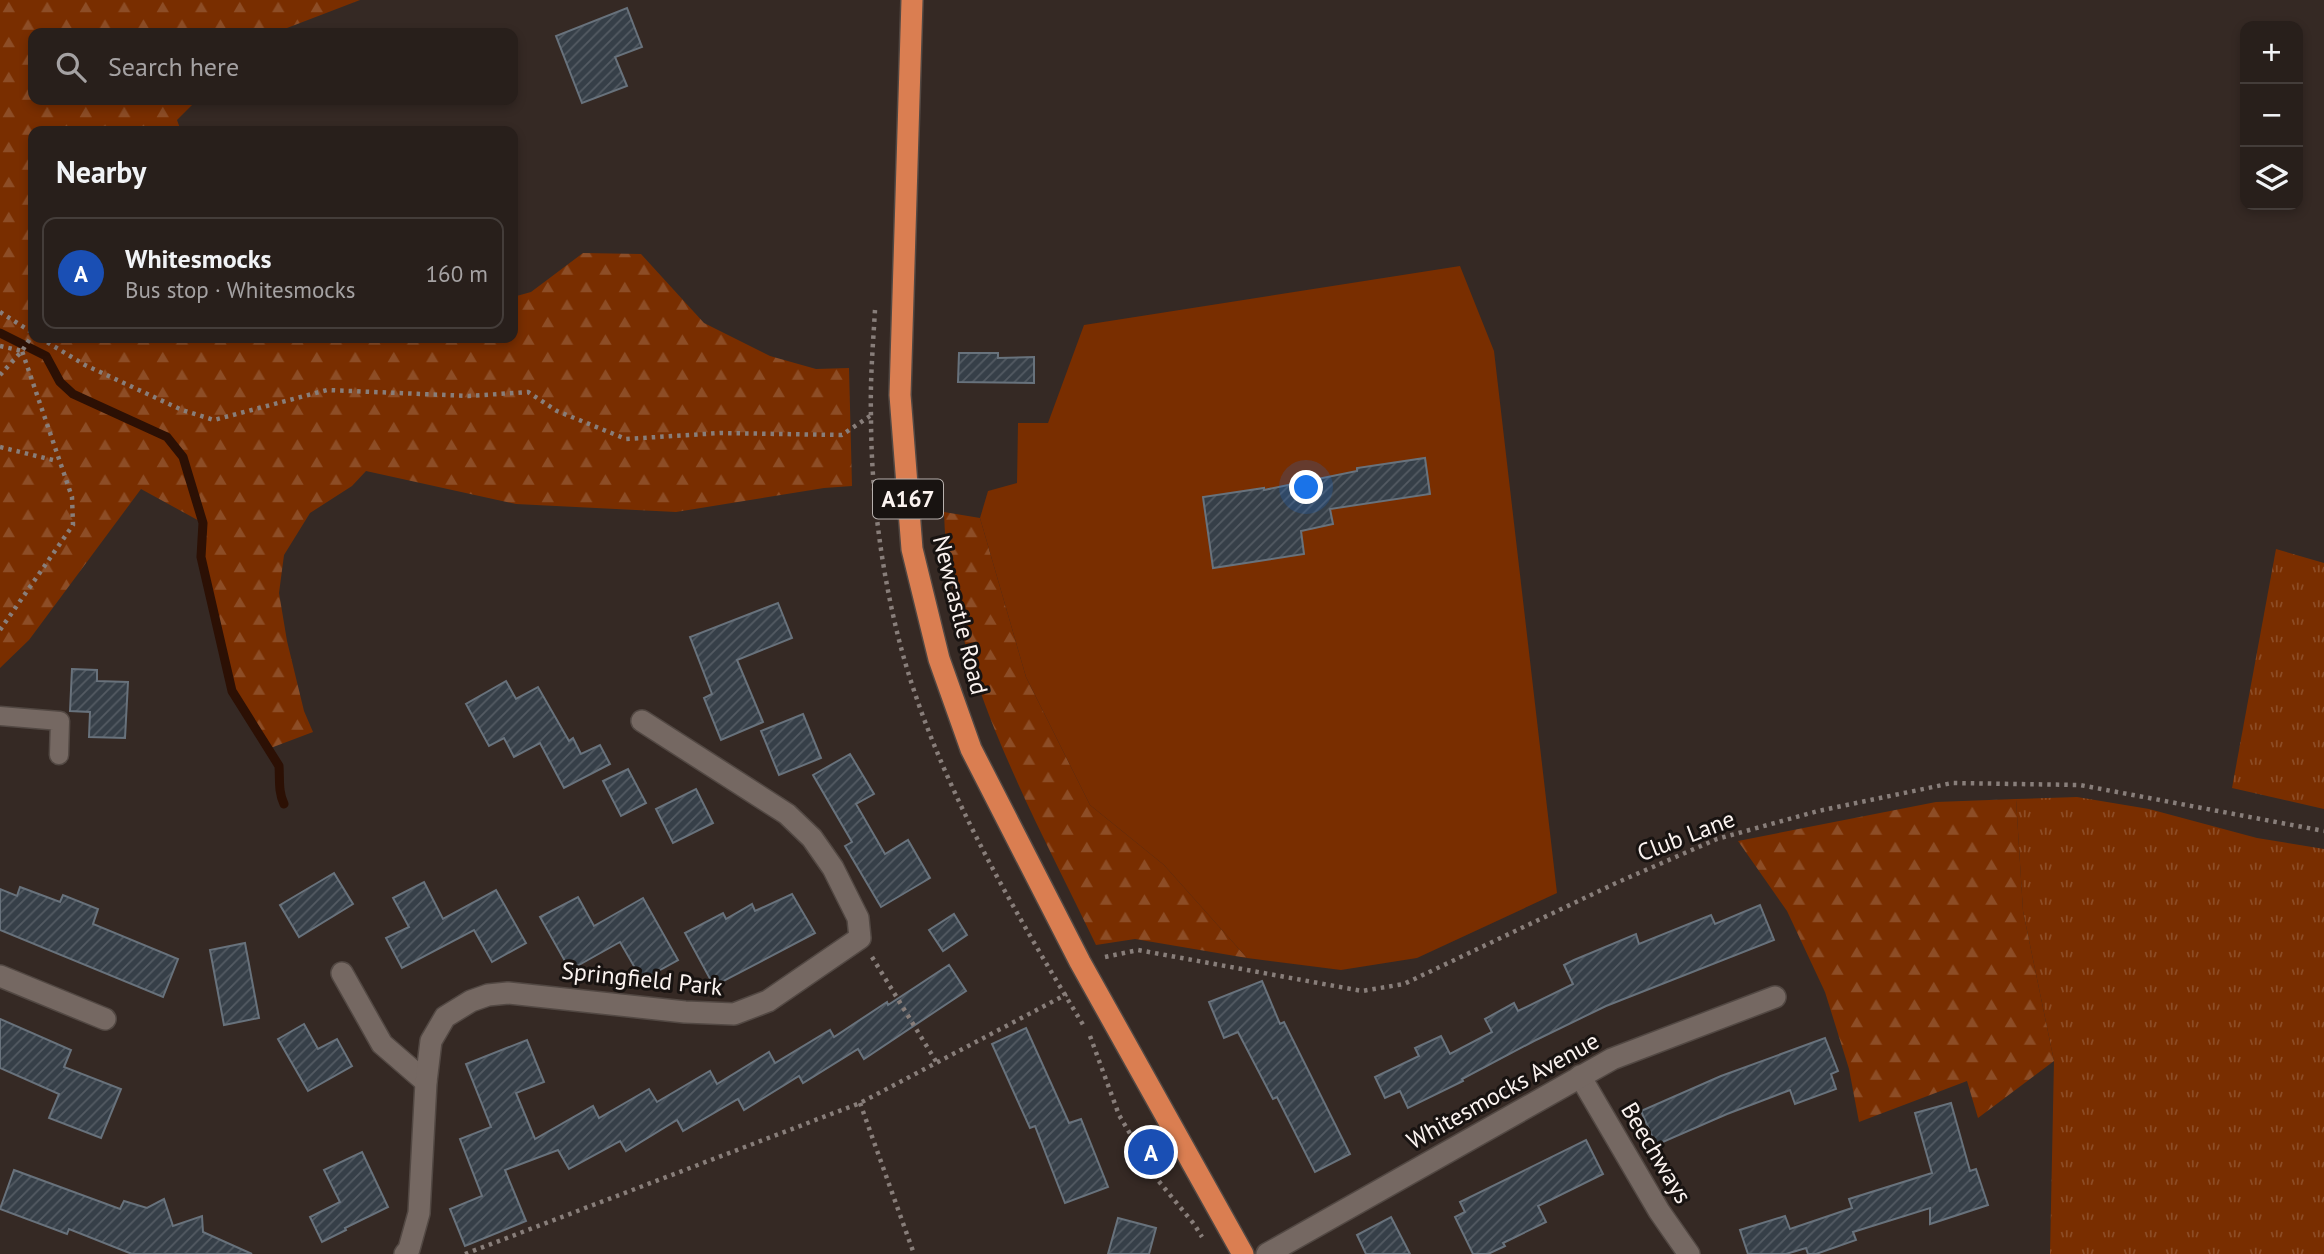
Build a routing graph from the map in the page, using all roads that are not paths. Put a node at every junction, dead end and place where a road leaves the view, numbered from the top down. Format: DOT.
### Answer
graph roads {
  1 [pos="912,0"];
  2 [pos="0,716"];
  3 [pos="642,720"];
  4 [pos="59,755"];
  5 [pos="342,973"];
  6 [pos="0,976"];
  7 [pos="1775,998"];
  8 [pos="105,1019"];
  9 [pos="1580,1076"];
  10 [pos="426,1082"];
  11 [pos="405,1254"];
  12 [pos="1243,1254"];
  13 [pos="1267,1254"];
  14 [pos="1689,1254"];
  1 -- 12 [label="highway, Newcastle Road / A167"];
  2 -- 4 [label="lane"];
  3 -- 10 [label="street, Springfield Park"];
  5 -- 10 [label="street"];
  6 -- 8 [label="street"];
  7 -- 9 [label="street, Whitesmocks Avenue"];
  9 -- 13 [label="street, Whitesmocks Avenue"];
  9 -- 14 [label="street, Beechways"];
  10 -- 11 [label="street, Springfield Park"];
}
